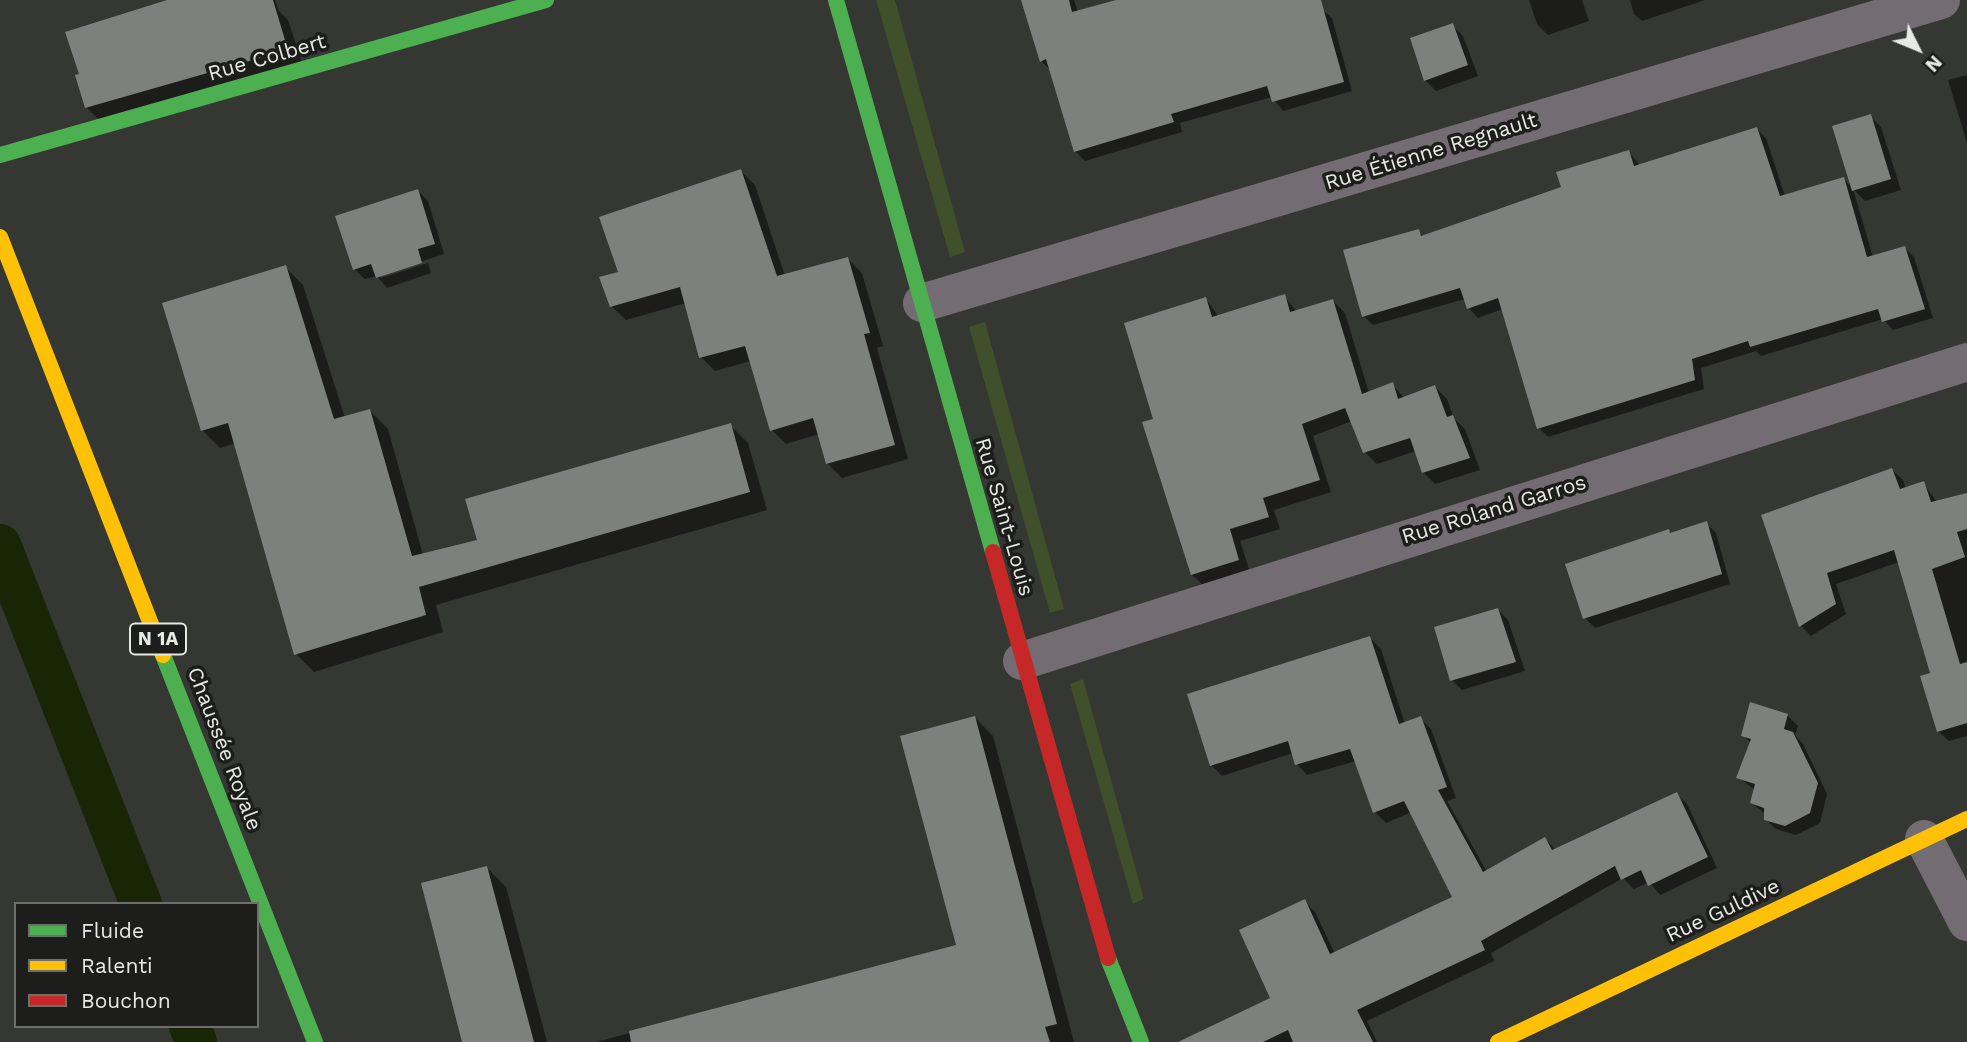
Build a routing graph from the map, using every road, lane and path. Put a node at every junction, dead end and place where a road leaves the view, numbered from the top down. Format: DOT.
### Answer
graph roads {
  1 [pos="546,0"];
  2 [pos="835,0"];
  3 [pos="1941,0"];
  4 [pos="0,155"];
  5 [pos="0,237"];
  6 [pos="922,303"];
  7 [pos="1967,362"];
  8 [pos="1022,661"];
  9 [pos="1967,819"];
  10 [pos="1924,839"];
  11 [pos="1967,922"];
  12 [pos="315,1042"];
  13 [pos="1141,1042"];
  14 [pos="1498,1042"];
  1 -- 4 [label="street, Rue Colbert"];
  2 -- 6 [label="street, Rue Saint-Louis"];
  3 -- 6 [label="street, Rue Étienne Regnault"];
  5 -- 12 [label="street, Chaussée Royale / N 1A"];
  6 -- 8 [label="street, Rue Saint-Louis"];
  7 -- 8 [label="street, Rue Roland Garros"];
  8 -- 13 [label="street, Rue Saint-Louis"];
  9 -- 10 [label="street, Rue Guldive"];
  10 -- 11 [label="street"];
  10 -- 14 [label="street, Rue Guldive"];
}
